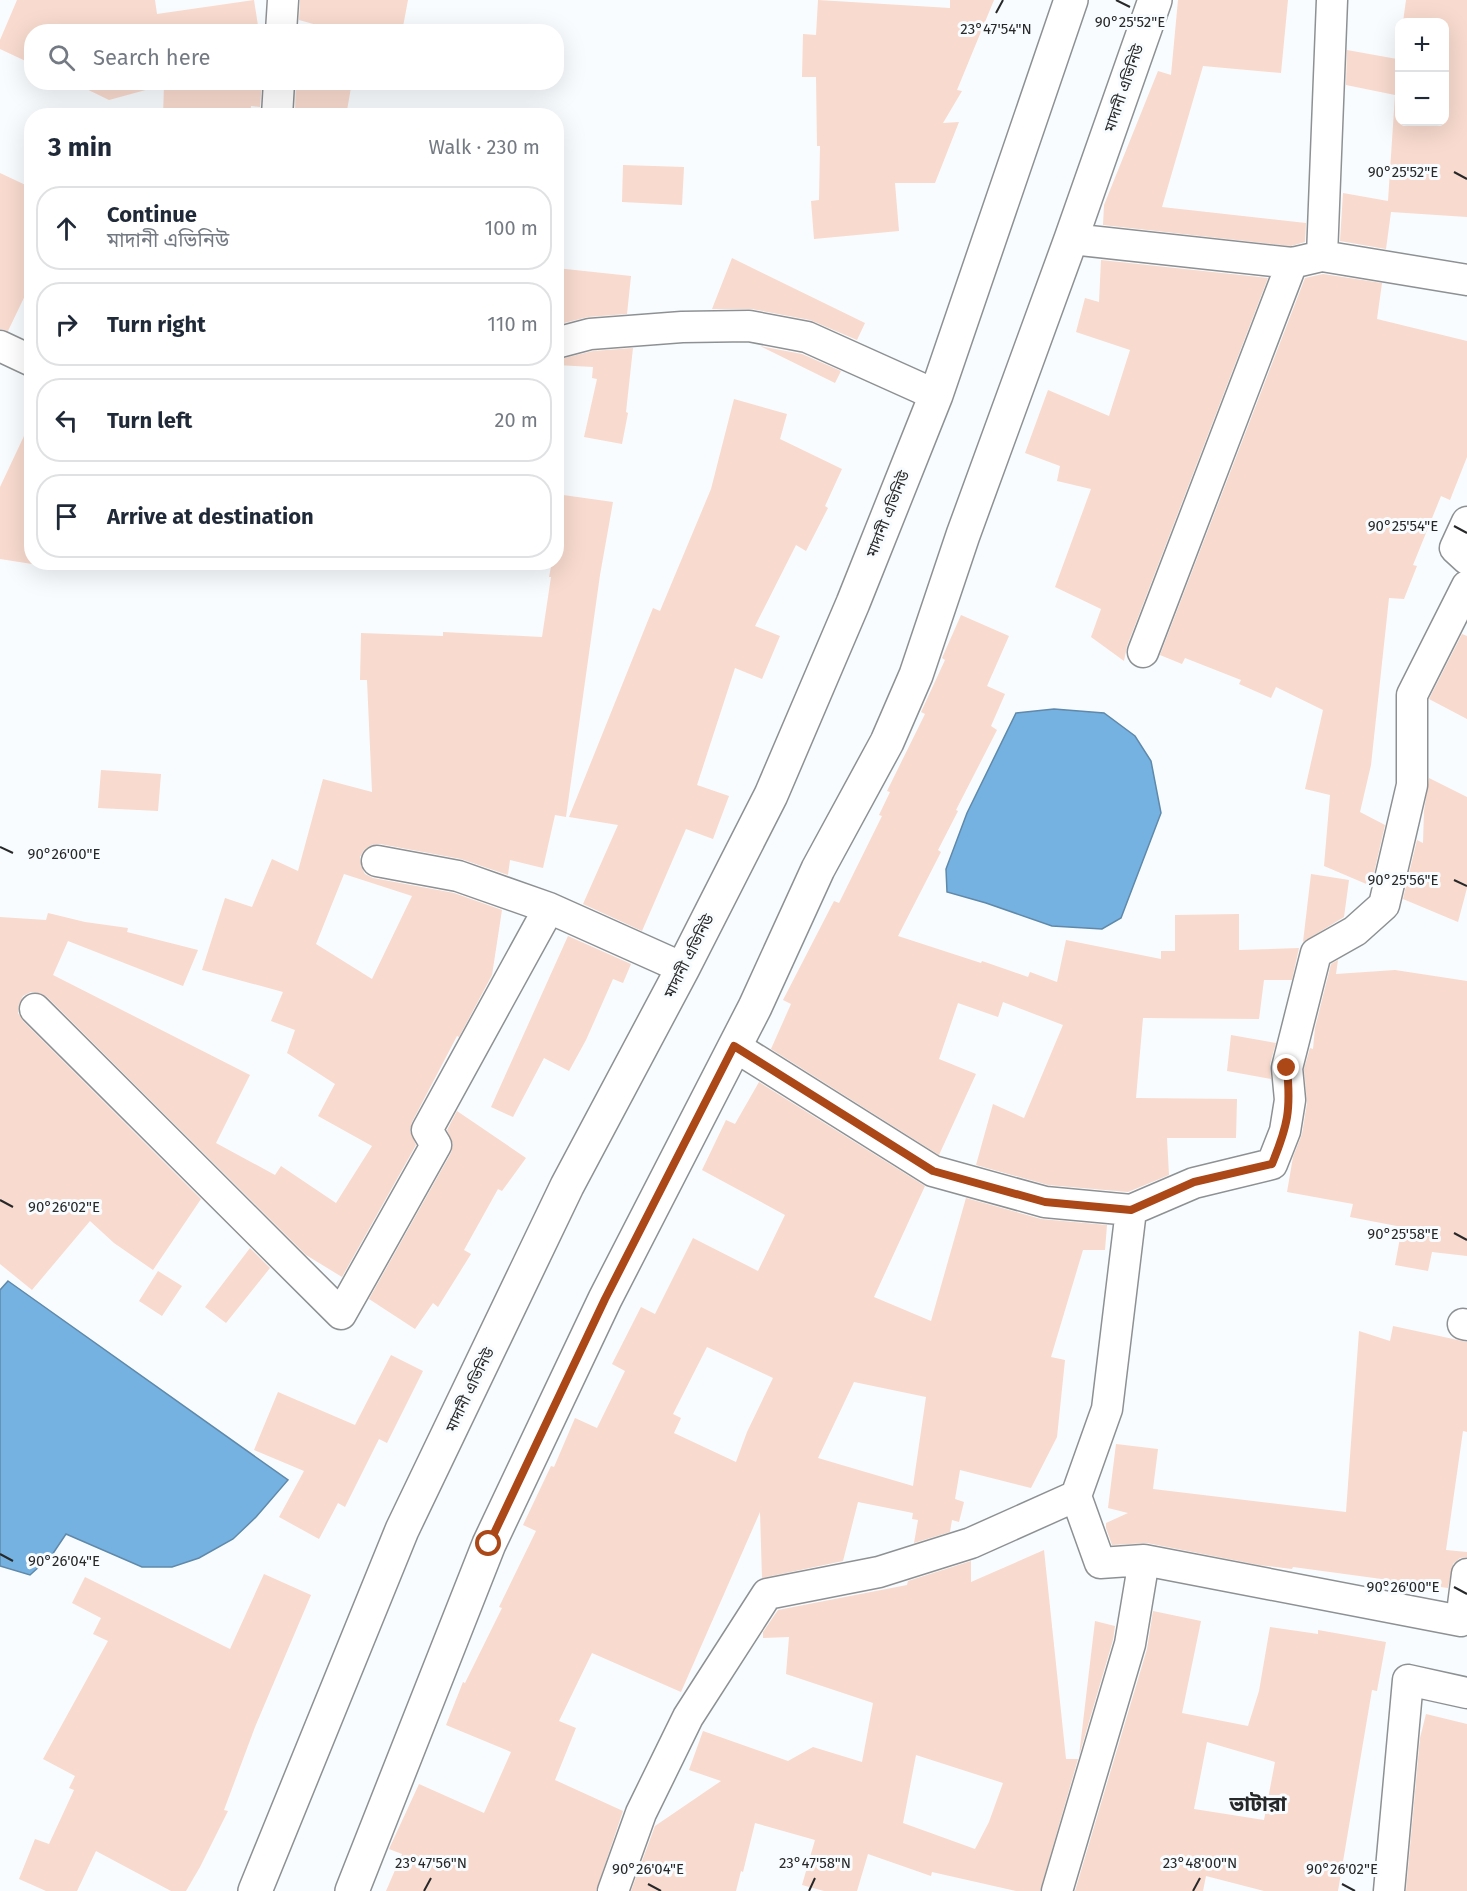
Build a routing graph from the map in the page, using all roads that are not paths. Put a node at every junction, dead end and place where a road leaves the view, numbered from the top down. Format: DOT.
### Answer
graph roads {
  1 [pos="283,0"];
  2 [pos="1071,0"];
  3 [pos="1155,0"];
  4 [pos="1332,0"];
  5 [pos="282,24"];
  6 [pos="279,90"];
  7 [pos="277,108"];
  8 [pos="1071,239"];
  9 [pos="1322,256"];
  10 [pos="1292,263"];
  11 [pos="1467,280"];
  12 [pos="564,341"];
  13 [pos="0,346"];
  14 [pos="24,357"];
  15 [pos="936,395"];
  16 [pos="1467,522"];
  17 [pos="1467,559"];
  18 [pos="1467,586"];
  19 [pos="1143,652"];
  20 [pos="377,861"];
  21 [pos="549,908"];
  22 [pos="683,968"];
  23 [pos="35,1009"];
  24 [pos="734,1046"];
  25 [pos="1131,1210"];
  26 [pos="1076,1496"];
  27 [pos="1144,1560"];
  28 [pos="1467,1574"];
  29 [pos="1467,1693"];
  30 [pos="255,1891"];
  31 [pos="352,1891"];
  32 [pos="613,1891"];
  33 [pos="1058,1891"];
  34 [pos="1389,1891"];
  1 -- 5 [label="street"];
  2 -- 15 [label="main road, মাদানী এভিনিউ"];
  3 -- 8 [label="main road, মাদানী এভিনিউ"];
  4 -- 9 [label="street"];
  6 -- 7 [label="street"];
  8 -- 10 [label="street"];
  8 -- 24 [label="main road, মাদানী এভিনিউ"];
  9 -- 10 [label="street"];
  9 -- 11 [label="street"];
  10 -- 19 [label="street"];
  12 -- 15 [label="street"];
  13 -- 14 [label="street"];
  15 -- 22 [label="main road, মাদানী এভিনিউ"];
  16 -- 17 [label="street"];
  18 -- 25 [label="street"];
  20 -- 21 [label="street"];
  21 -- 22 [label="street"];
  21 -- 23 [label="street"];
  22 -- 30 [label="main road, মাদানী এভিনিউ"];
  24 -- 25 [label="street"];
  24 -- 31 [label="main road, মাদানী এভিনিউ"];
  25 -- 26 [label="street"];
  26 -- 27 [label="street"];
  26 -- 32 [label="street"];
  27 -- 28 [label="street"];
  27 -- 33 [label="street"];
  29 -- 34 [label="street"];
}
